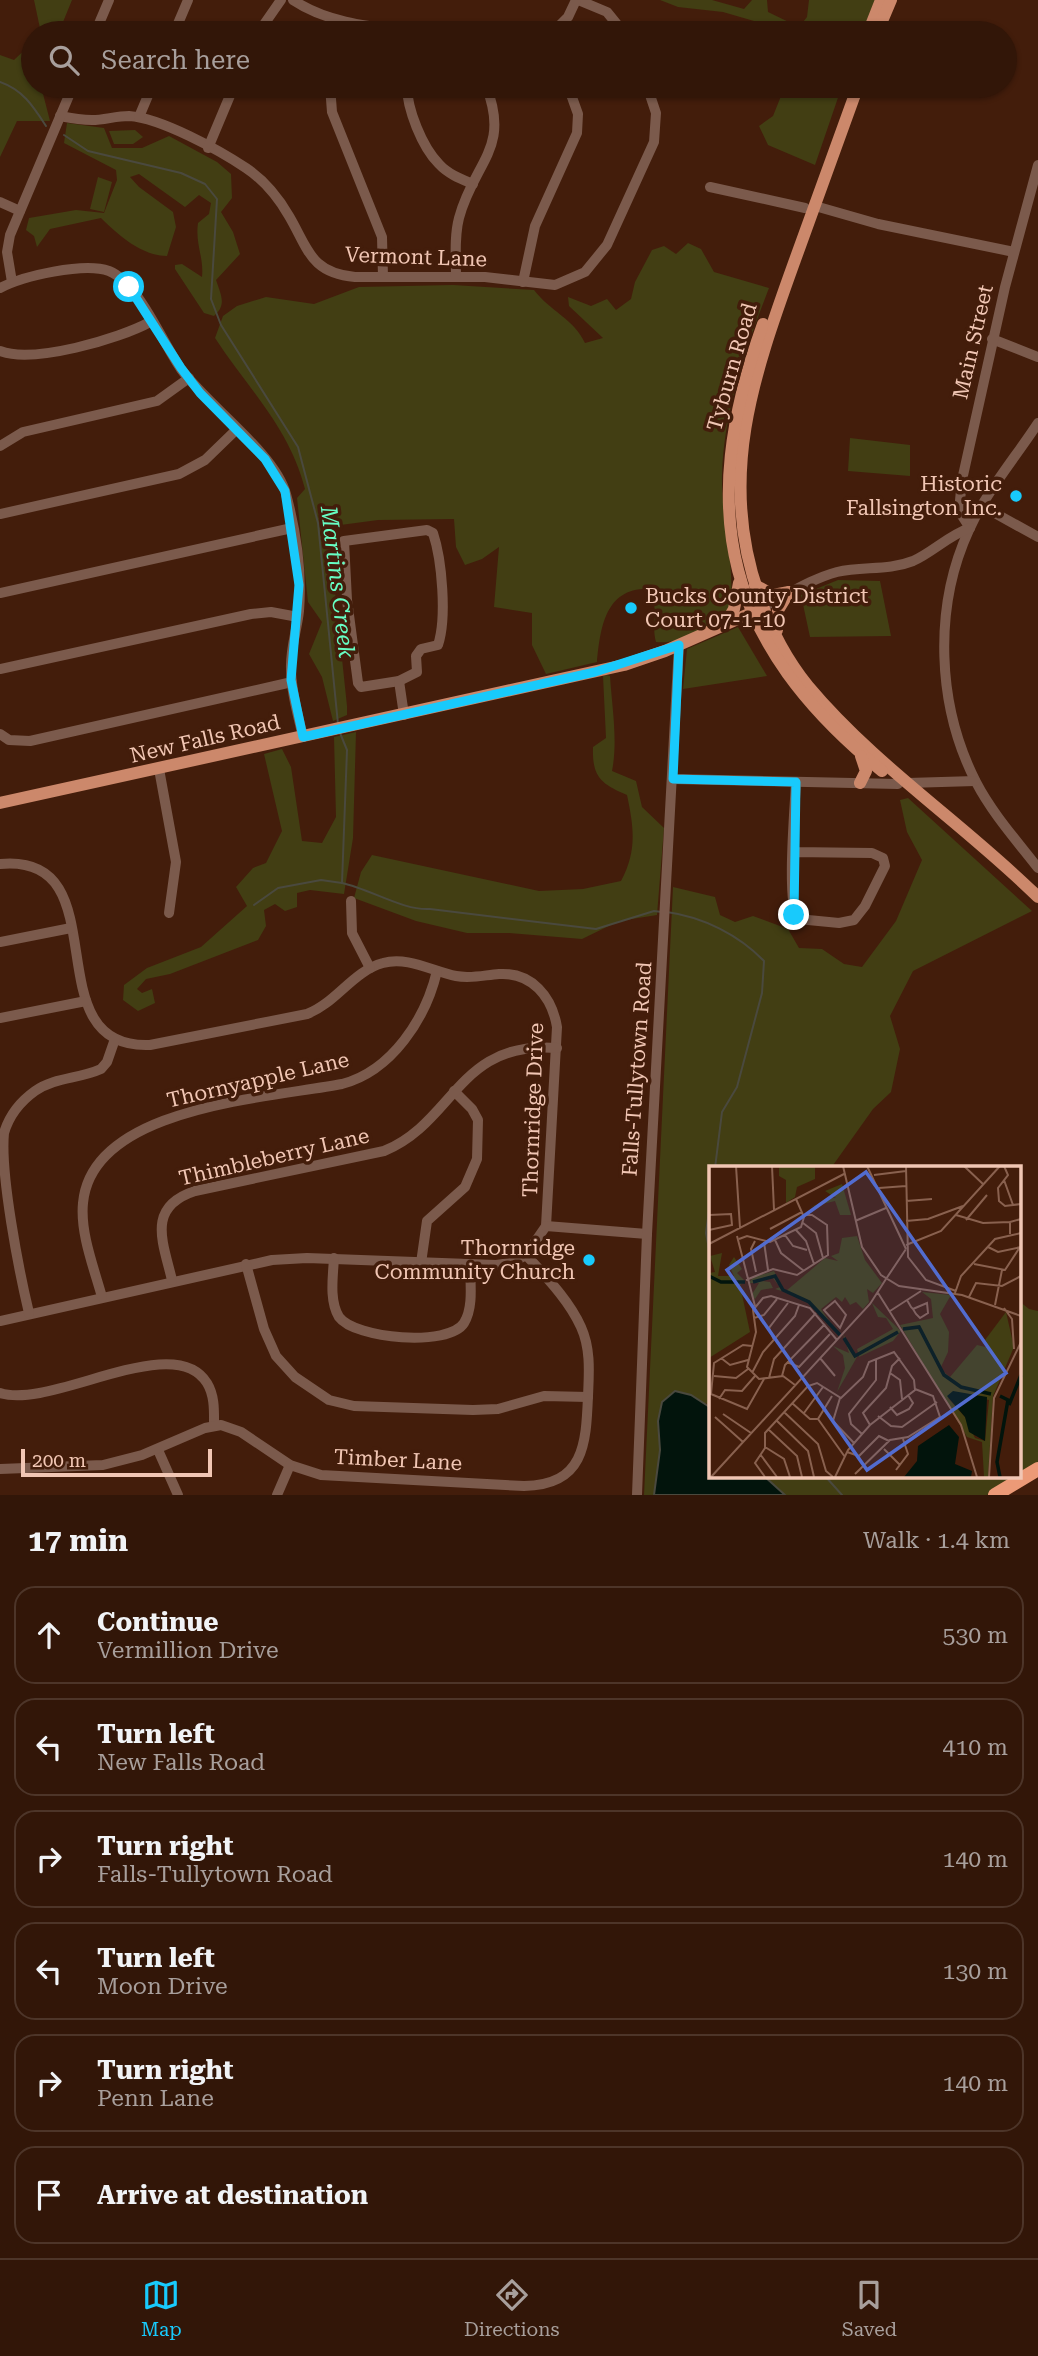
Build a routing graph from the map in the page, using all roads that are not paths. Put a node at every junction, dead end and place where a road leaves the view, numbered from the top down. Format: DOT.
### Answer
graph roads {
  1 [pos="109,0"];
  2 [pos="188,0"];
  3 [pos="281,0"];
  4 [pos="293,0"];
  5 [pos="577,0"];
  6 [pos="881,0"];
  7 [pos="891,0"];
  8 [pos="100,21"];
  9 [pos="179,21"];
  10 [pos="266,21"];
  11 [pos="341,21"];
  12 [pos="564,21"];
  13 [pos="614,21"];
  14 [pos="873,21"];
  15 [pos="882,21"];
  16 [pos="68,98"];
  17 [pos="147,98"];
  18 [pos="229,98"];
  19 [pos="331,98"];
  20 [pos="410,98"];
  21 [pos="490,98"];
  22 [pos="572,98"];
  23 [pos="651,98"];
  24 [pos="845,98"];
  25 [pos="853,98"];
  26 [pos="60,116"];
  27 [pos="139,117"];
  28 [pos="208,148"];
  29 [pos="1038,165"];
  30 [pos="473,184"];
  31 [pos="710,187"];
  32 [pos="0,202"];
  33 [pos="810,207"];
  34 [pos="20,211"];
  35 [pos="1014,252"];
  36 [pos="383,277"];
  37 [pos="456,277"];
  38 [pos="12,282"];
  39 [pos="523,282"];
  40 [pos="0,288"];
  41 [pos="150,321"];
  42 [pos="992,339"];
  43 [pos="0,351"];
  44 [pos="1038,357"];
  45 [pos="189,378"];
  46 [pos="1038,424"];
  47 [pos="236,430"];
  48 [pos="0,446"];
  49 [pos="982,506"];
  50 [pos="0,514"];
  51 [pos="292,528"];
  52 [pos="970,528"];
  53 [pos="1038,537"];
  54 [pos="739,572"];
  55 [pos="755,586"];
  56 [pos="789,592"];
  57 [pos="0,593"];
  58 [pos="758,610"];
  59 [pos="298,617"];
  60 [pos="724,625"];
  61 [pos="679,645"];
  62 [pos="783,649"];
  63 [pos="0,669"];
  64 [pos="399,681"];
  65 [pos="292,682"];
  66 [pos="404,715"];
  67 [pos="0,734"];
  68 [pos="303,737"];
  69 [pos="859,753"];
  70 [pos="159,769"];
  71 [pos="673,779"];
  72 [pos="975,781"];
  73 [pos="796,782"];
  74 [pos="860,783"];
  75 [pos="903,783"];
  76 [pos="0,803"];
  77 [pos="793,852"];
  78 [pos="0,864"];
  79 [pos="1038,869"];
  80 [pos="1027,886"];
  81 [pos="1038,897"];
  82 [pos="351,901"];
  83 [pos="169,913"];
  84 [pos="71,928"];
  85 [pos="0,942"];
  86 [pos="370,968"];
  87 [pos="437,971"];
  88 [pos="86,1001"];
  89 [pos="0,1017"];
  90 [pos="115,1039"];
  91 [pos="556,1048"];
  92 [pos="454,1091"];
  93 [pos="546,1226"];
  94 [pos="647,1234"];
  95 [pos="526,1255"];
  96 [pos="334,1258"];
  97 [pos="421,1263"];
  98 [pos="246,1264"];
  99 [pos="470,1264"];
  100 [pos="172,1280"];
  101 [pos="102,1297"];
  102 [pos="29,1313"];
  103 [pos="0,1321"];
  104 [pos="0,1393"];
  105 [pos="588,1397"];
  106 [pos="214,1426"];
  107 [pos="158,1450"];
  108 [pos="290,1465"];
  109 [pos="0,1469"];
  110 [pos="1038,1469"];
  111 [pos="1038,1479"];
  112 [pos="178,1495"];
  113 [pos="277,1495"];
  114 [pos="637,1495"];
  115 [pos="995,1495"];
  116 [pos="1011,1495"];
  1 -- 8 [label="street"];
  2 -- 9 [label="street"];
  3 -- 10 [label="street"];
  4 -- 11 [label="street"];
  5 -- 12 [label="street"];
  5 -- 13 [label="street"];
  6 -- 14 [label="main road"];
  7 -- 15 [label="main road"];
  16 -- 26 [label="street"];
  17 -- 27 [label="street"];
  18 -- 28 [label="street"];
  19 -- 36 [label="street"];
  20 -- 30 [label="street"];
  21 -- 30 [label="street"];
  22 -- 39 [label="street"];
  23 -- 39 [label="street, Vermont Lane"];
  24 -- 33 [label="main road, Tyburn Road"];
  25 -- 33 [label="main road, Tyburn Road"];
  26 -- 27 [label="street, Vermont Lane"];
  26 -- 34 [label="street"];
  27 -- 28 [label="street, Vermont Lane"];
  28 -- 36 [label="street, Vermont Lane"];
  29 -- 35 [label="street, Main Street"];
  30 -- 37 [label="street"];
  31 -- 33 [label="street"];
  32 -- 34 [label="street"];
  33 -- 35 [label="street"];
  33 -- 54 [label="main road, Tyburn Road"];
  33 -- 55 [label="main road, Tyburn Road"];
  34 -- 38 [label="street"];
  35 -- 42 [label="street, Main Street"];
  36 -- 37 [label="street, Vermont Lane"];
  37 -- 39 [label="street, Vermont Lane"];
  38 -- 40 [label="street"];
  38 -- 41 [label="street"];
  41 -- 43 [label="street"];
  41 -- 45 [label="street"];
  42 -- 44 [label="street"];
  42 -- 52 [label="street, Main Street"];
  45 -- 47 [label="street"];
  45 -- 48 [label="street"];
  46 -- 49 [label="street"];
  47 -- 50 [label="street"];
  47 -- 51 [label="street"];
  49 -- 52 [label="street"];
  49 -- 53 [label="street"];
  51 -- 57 [label="street"];
  51 -- 59 [label="street"];
  52 -- 56 [label="street, New Falls Road"];
  52 -- 72 [label="street"];
  54 -- 58 [label="main road, Tyburn Road"];
  54 -- 60 [label="main road"];
  55 -- 56 [label="main road"];
  55 -- 58 [label="main road, Tyburn Road"];
  56 -- 58 [label="street, New Falls Road"];
  56 -- 62 [label="main road"];
  58 -- 60 [label="main road, New Falls Road"];
  58 -- 62 [label="main road, Tyburn Road"];
  58 -- 69 [label="main road, Tyburn Road"];
  59 -- 63 [label="street"];
  59 -- 65 [label="street"];
  60 -- 61 [label="main road, New Falls Road"];
  61 -- 66 [label="main road, New Falls Road"];
  61 -- 71 [label="street, Falls-Tullytown Road"];
  62 -- 75 [label="main road, Tyburn Road"];
  64 -- 64 [label="street"];
  64 -- 66 [label="street"];
  65 -- 67 [label="street"];
  65 -- 68 [label="street"];
  66 -- 68 [label="main road, New Falls Road"];
  68 -- 70 [label="main road, New Falls Road"];
  69 -- 74 [label="main road"];
  69 -- 75 [label="main road, Tyburn Road"];
  70 -- 76 [label="main road, New Falls Road"];
  70 -- 83 [label="street"];
  71 -- 73 [label="street"];
  71 -- 94 [label="street, Falls-Tullytown Road"];
  72 -- 75 [label="street"];
  72 -- 79 [label="street"];
  73 -- 74 [label="street"];
  73 -- 77 [label="street"];
  74 -- 75 [label="street"];
  75 -- 80 [label="main road, Tyburn Road"];
  77 -- 77 [label="street"];
  78 -- 84 [label="street"];
  79 -- 80 [label="street"];
  80 -- 81 [label="main road, Tyburn Road"];
  82 -- 86 [label="street"];
  84 -- 85 [label="street"];
  84 -- 88 [label="street"];
  86 -- 87 [label="street, Thornridge Drive"];
  86 -- 90 [label="street"];
  87 -- 91 [label="street, Thornridge Drive"];
  87 -- 101 [label="street, Thornyapple Lane"];
  88 -- 89 [label="street"];
  88 -- 90 [label="street"];
  90 -- 102 [label="street"];
  91 -- 92 [label="street, Thimbleberry Lane"];
  91 -- 93 [label="street, Thornridge Drive"];
  92 -- 97 [label="street"];
  92 -- 100 [label="street, Thimbleberry Lane"];
  93 -- 94 [label="street"];
  93 -- 95 [label="street, Thornridge Drive"];
  94 -- 114 [label="street, Falls-Tullytown Road"];
  95 -- 99 [label="street"];
  95 -- 105 [label="street, Timber Lane"];
  96 -- 97 [label="street"];
  96 -- 98 [label="street"];
  96 -- 99 [label="street"];
  97 -- 99 [label="street"];
  98 -- 100 [label="street"];
  98 -- 105 [label="street"];
  100 -- 101 [label="street"];
  101 -- 102 [label="street"];
  102 -- 103 [label="street"];
  104 -- 106 [label="street"];
  105 -- 108 [label="street, Timber Lane"];
  106 -- 107 [label="street"];
  106 -- 108 [label="street, Timber Lane"];
  107 -- 109 [label="street"];
  107 -- 112 [label="street"];
  108 -- 113 [label="street"];
  110 -- 115 [label="highway"];
  111 -- 116 [label="highway"];
}
